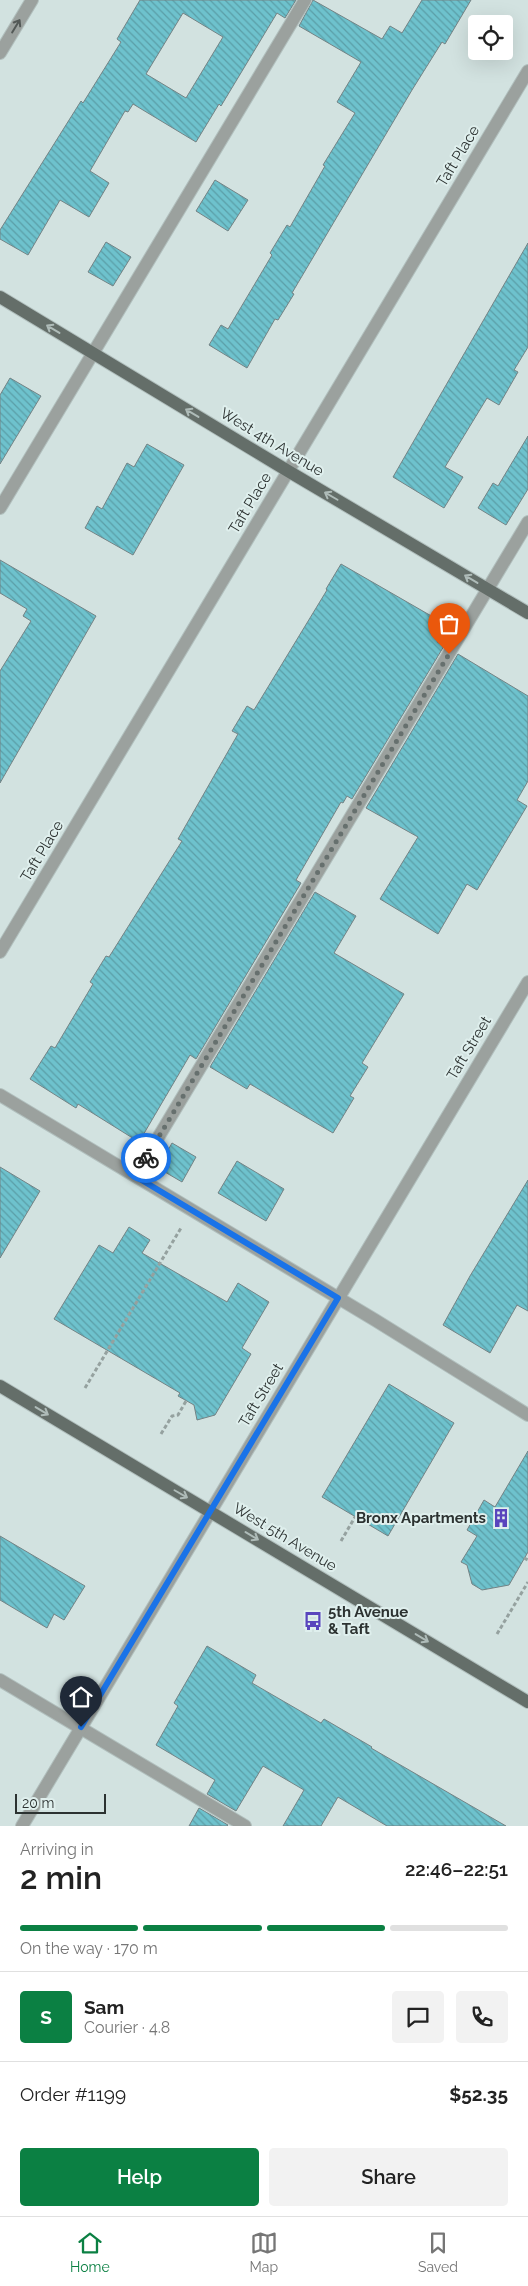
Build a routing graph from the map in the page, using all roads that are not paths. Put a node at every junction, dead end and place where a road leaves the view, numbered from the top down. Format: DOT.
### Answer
graph roads {
  1 [pos="32,0"];
  2 [pos="306,0"];
  3 [pos="0,53"];
  4 [pos="528,71"];
  5 [pos="0,297"];
  6 [pos="95,354"];
  7 [pos="288,471"];
  8 [pos="0,508"];
  9 [pos="528,522"];
  10 [pos="488,589"];
  11 [pos="528,613"];
  12 [pos="0,952"];
  13 [pos="528,982"];
  14 [pos="0,1096"];
  15 [pos="135,1176"];
  16 [pos="338,1298"];
  17 [pos="0,1386"];
  18 [pos="528,1415"];
  19 [pos="211,1511"];
  20 [pos="0,1680"];
  21 [pos="528,1702"];
  22 [pos="81,1727"];
  23 [pos="22,1826"];
  24 [pos="245,1826"];
  3 -- 1 [label="street, one-way"];
  2 -- 6 [label="street"];
  4 -- 7 [label="street, Taft Place"];
  6 -- 5 [label="main road, West 4th Avenue, one-way"];
  7 -- 6 [label="main road, West 4th Avenue, one-way"];
  6 -- 8 [label="street"];
  10 -- 7 [label="main road, West 4th Avenue, one-way"];
  7 -- 12 [label="street, Taft Place"];
  9 -- 10 [label="street"];
  10 -- 11 [label="main road, West 4th Avenue"];
  10 -- 15 [label="street"];
  13 -- 16 [label="street, Taft Street"];
  14 -- 15 [label="street"];
  15 -- 16 [label="street"];
  16 -- 18 [label="street"];
  16 -- 19 [label="street, Taft Street"];
  17 -- 19 [label="main road, West 5th Avenue, one-way"];
  19 -- 21 [label="main road, West 5th Avenue, one-way"];
  19 -- 22 [label="street, Taft Street"];
  20 -- 22 [label="street"];
  22 -- 23 [label="street, Taft Street"];
  22 -- 24 [label="street"];
}
